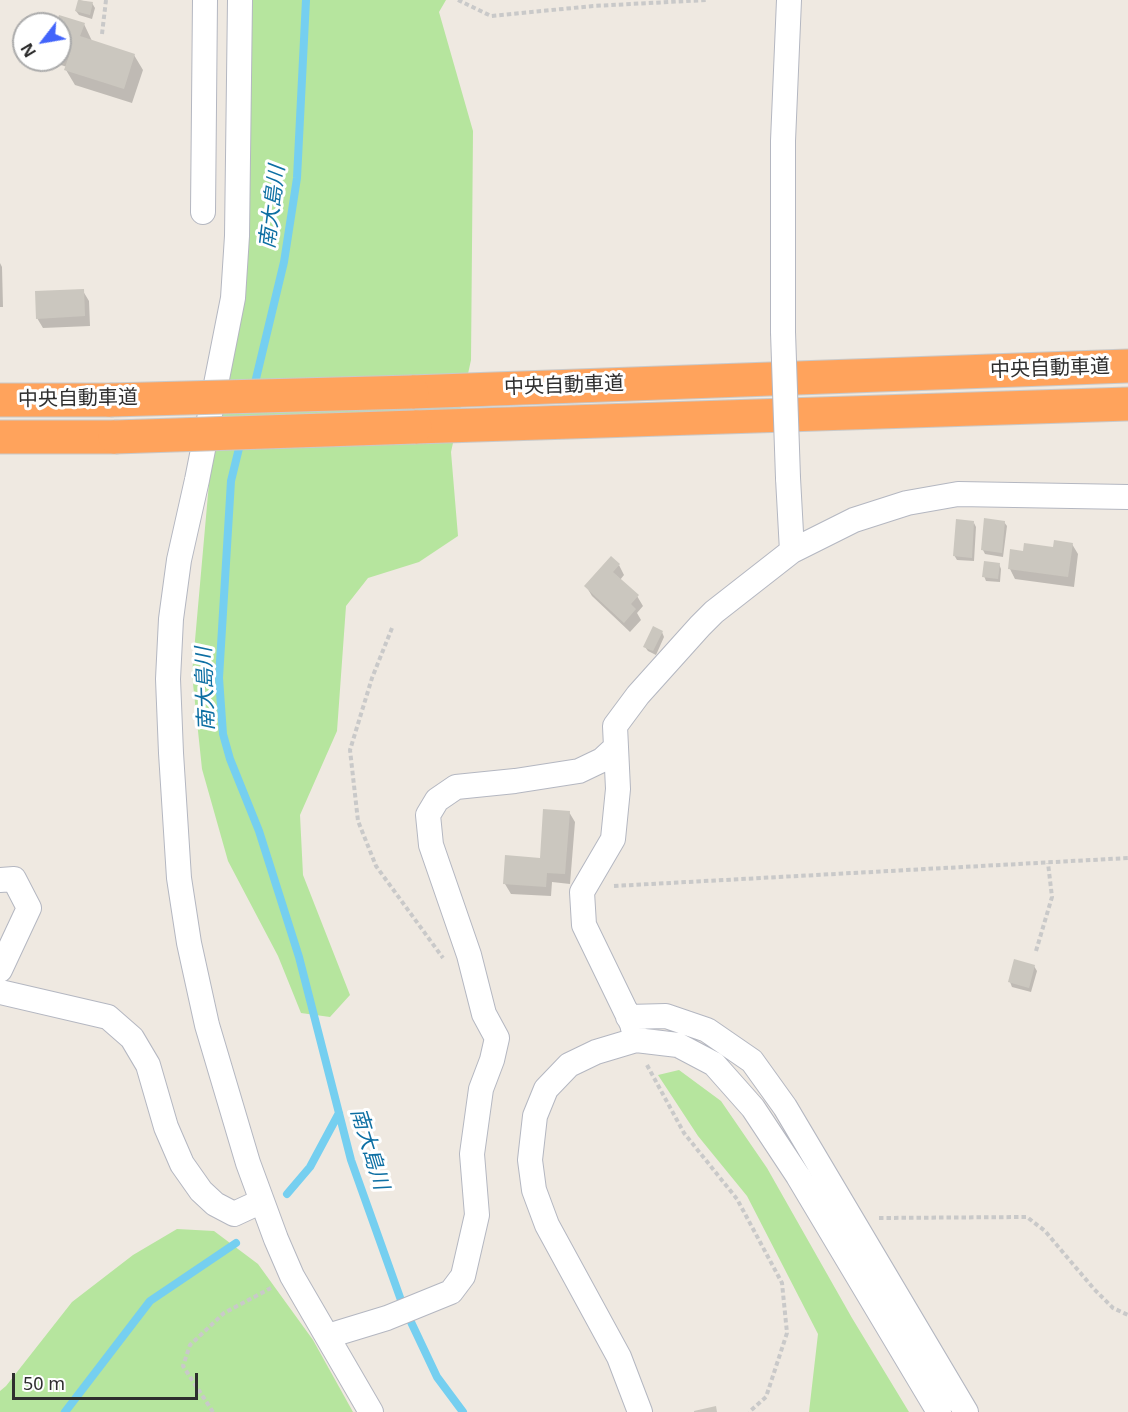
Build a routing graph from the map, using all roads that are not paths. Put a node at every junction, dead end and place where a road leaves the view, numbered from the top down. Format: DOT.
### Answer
graph roads {
  1 [pos="205,0"];
  2 [pos="240,0"];
  3 [pos="789,0"];
  4 [pos="202,212"];
  5 [pos="1128,366"];
  6 [pos="0,400"];
  7 [pos="1128,404"];
  8 [pos="0,438"];
  9 [pos="1128,497"];
  10 [pos="792,551"];
  11 [pos="616,747"];
  12 [pos="0,880"];
  13 [pos="0,970"];
  14 [pos="0,992"];
  15 [pos="628,1017"];
  16 [pos="636,1040"];
  17 [pos="262,1201"];
  18 [pos="328,1336"];
  19 [pos="371,1412"];
  20 [pos="640,1412"];
  21 [pos="939,1412"];
  22 [pos="966,1412"];
  1 -- 4 [label="street"];
  2 -- 17 [label="street"];
  3 -- 10 [label="street, bridge"];
  5 -- 6 [label="highway, 中央自動車道, bridge"];
  7 -- 8 [label="highway, 中央自動車道, bridge"];
  9 -- 10 [label="street"];
  10 -- 11 [label="street"];
  11 -- 15 [label="street"];
  11 -- 18 [label="street"];
  12 -- 13 [label="street"];
  14 -- 17 [label="street"];
  15 -- 16 [label="street"];
  15 -- 22 [label="street"];
  16 -- 20 [label="street"];
  16 -- 21 [label="street"];
  17 -- 18 [label="street"];
  18 -- 19 [label="street"];
}
